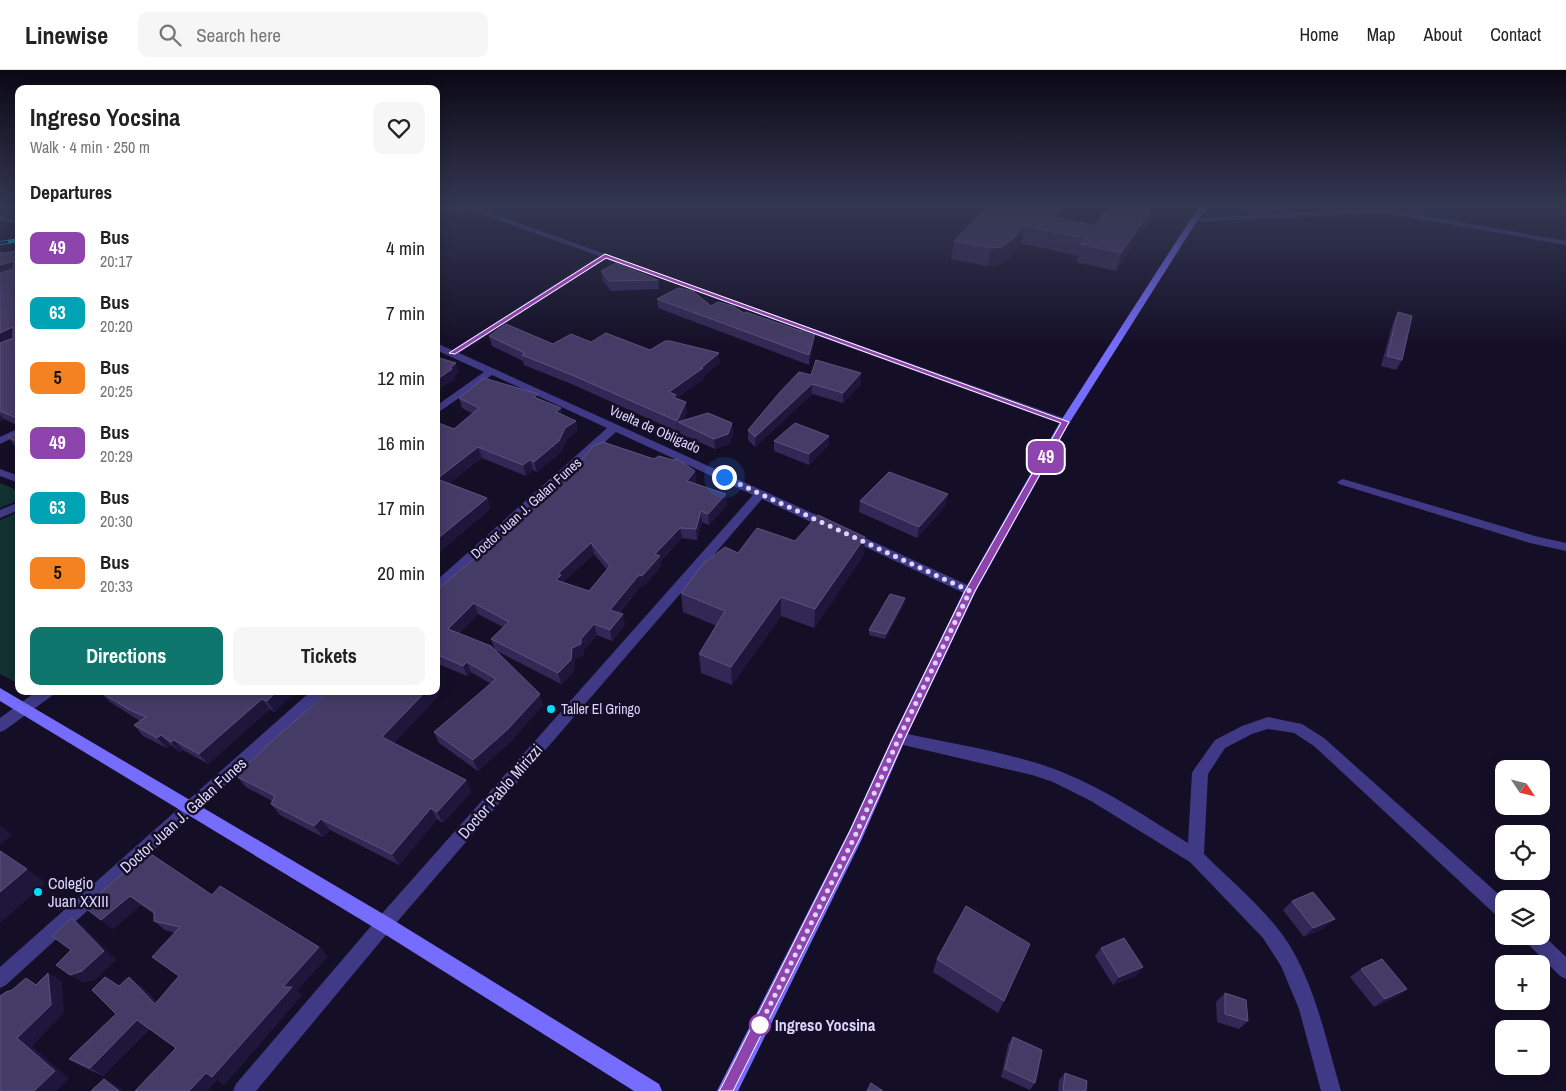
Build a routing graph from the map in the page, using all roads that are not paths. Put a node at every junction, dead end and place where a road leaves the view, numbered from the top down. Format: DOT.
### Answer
graph roads {
  1 [pos="15,253"];
  2 [pos="596,253"];
  3 [pos="1173,253"];
  4 [pos="0,255"];
  5 [pos="605,256"];
  6 [pos="440,348"];
  7 [pos="453,353"];
  8 [pos="491,371"];
  9 [pos="440,408"];
  10 [pos="1065,422"];
  11 [pos="615,428"];
  12 [pos="15,433"];
  13 [pos="0,441"];
  14 [pos="0,472"];
  15 [pos="15,478"];
  16 [pos="1343,482"];
  17 [pos="760,494"];
  18 [pos="15,508"];
  19 [pos="0,514"];
  20 [pos="1566,547"];
  21 [pos="440,584"];
  22 [pos="970,591"];
  23 [pos="0,694"];
  24 [pos="43,695"];
  25 [pos="317,695"];
  26 [pos="24,709"];
  27 [pos="0,726"];
  28 [pos="899,738"];
  29 [pos="191,808"];
  30 [pos="1196,857"];
  31 [pos="1495,902"];
  32 [pos="384,924"];
  33 [pos="1541,945"];
  34 [pos="1566,970"];
  35 [pos="0,980"];
  36 [pos="645,1089"];
  37 [pos="243,1091"];
  38 [pos="727,1091"];
  39 [pos="1331,1091"];
  1 -- 4 [label="street"];
  2 -- 5 [label="street"];
  3 -- 10 [label="main road"];
  5 -- 7 [label="street"];
  5 -- 10 [label="street"];
  6 -- 7 [label="street, Vuelta de Obligado"];
  7 -- 8 [label="street, Vuelta de Obligado"];
  8 -- 9 [label="street"];
  8 -- 11 [label="street, Vuelta de Obligado"];
  10 -- 22 [label="main road"];
  11 -- 17 [label="street, Vuelta de Obligado"];
  11 -- 21 [label="street, Doctor Juan J. Galan Funes"];
  12 -- 13 [label="street"];
  14 -- 15 [label="street"];
  16 -- 20 [label="street"];
  17 -- 22 [label="street, Vuelta de Obligado"];
  17 -- 32 [label="street, Doctor Pablo Mirizzi"];
  18 -- 19 [label="street"];
  22 -- 28 [label="main road"];
  23 -- 26 [label="main road"];
  24 -- 26 [label="street"];
  25 -- 29 [label="street, Doctor Juan J. Galan Funes"];
  26 -- 27 [label="street"];
  26 -- 29 [label="main road"];
  28 -- 30 [label="street"];
  28 -- 38 [label="main road"];
  29 -- 32 [label="main road"];
  29 -- 35 [label="street, Doctor Juan J. Galan Funes"];
  30 -- 31 [label="street"];
  30 -- 39 [label="street"];
  32 -- 36 [label="main road"];
  32 -- 37 [label="street, Doctor Pablo Mirizzi"];
  33 -- 34 [label="street"];
}
